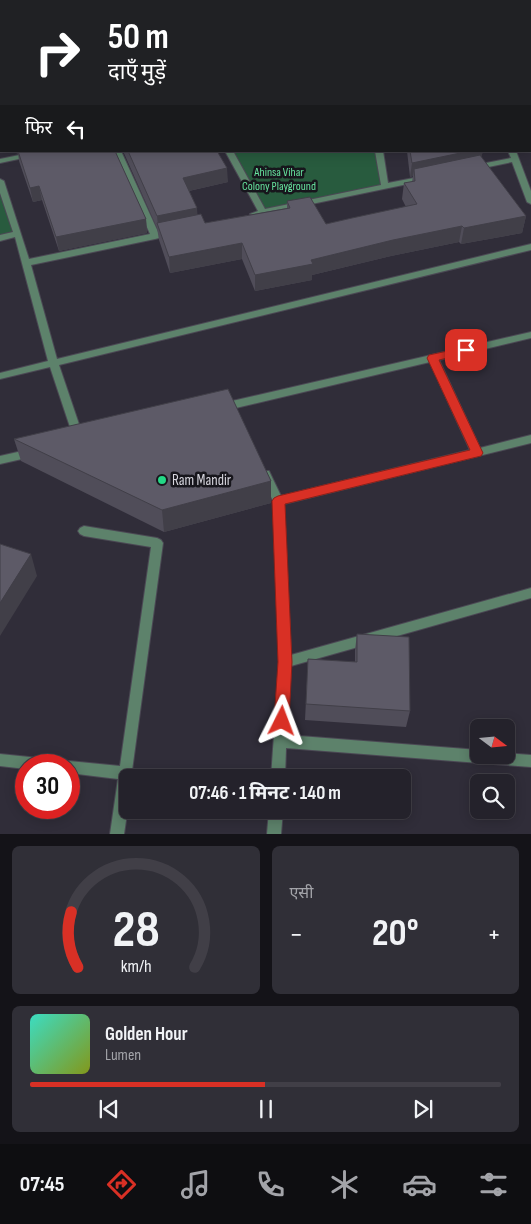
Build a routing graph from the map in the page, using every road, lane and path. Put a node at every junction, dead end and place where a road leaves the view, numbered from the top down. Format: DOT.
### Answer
graph roads {
  1 [pos="47,152"];
  2 [pos="117,152"];
  3 [pos="230,152"];
  4 [pos="379,152"];
  5 [pos="513,155"];
  6 [pos="0,161"];
  7 [pos="468,169"];
  8 [pos="431,177"];
  9 [pos="0,181"];
  10 [pos="385,187"];
  11 [pos="531,202"];
  12 [pos="264,212"];
  13 [pos="245,216"];
  14 [pos="182,230"];
  15 [pos="18,234"];
  16 [pos="155,236"];
  17 [pos="0,238"];
  18 [pos="531,247"];
  19 [pos="25,263"];
  20 [pos="531,335"];
  21 [pos="433,358"];
  22 [pos="53,362"];
  23 [pos="0,376"];
  24 [pos="214,410"];
  25 [pos="531,439"];
  26 [pos="80,441"];
  27 [pos="44,450"];
  28 [pos="477,453"];
  29 [pos="0,460"];
  30 [pos="262,466"];
  31 [pos="278,501"];
  32 [pos="84,531"];
  33 [pos="531,593"];
  34 [pos="285,662"];
  35 [pos="281,741"];
  36 [pos="0,760"];
  37 [pos="531,761"];
  38 [pos="15,762"];
  39 [pos="80,768"];
  40 [pos="126,769"];
  41 [pos="279,769"];
  42 [pos="119,772"];
  43 [pos="119,819"];
  44 [pos="275,819"];
  45 [pos="117,834"];
  46 [pos="274,834"];
  1 -- 6 [label="street"];
  2 -- 16 [label="street"];
  3 -- 12 [label="street"];
  4 -- 10 [label="street"];
  5 -- 7 [label="street"];
  5 -- 11 [label="street"];
  8 -- 10 [label="street"];
  9 -- 15 [label="street"];
  10 -- 12 [label="street"];
  12 -- 13 [label="street"];
  14 -- 16 [label="street"];
  15 -- 17 [label="street"];
  15 -- 19 [label="street"];
  16 -- 19 [label="street"];
  18 -- 22 [label="street"];
  19 -- 22 [label="street"];
  20 -- 21 [label="street"];
  21 -- 24 [label="street"];
  21 -- 28 [label="street"];
  22 -- 23 [label="street"];
  22 -- 26 [label="street"];
  25 -- 28 [label="street"];
  27 -- 29 [label="street"];
  28 -- 31 [label="street"];
  30 -- 31 [label="street"];
  31 -- 34 [label="street"];
  32 -- 40 [label="street"];
  33 -- 34 [label="street"];
  34 -- 35 [label="street"];
  35 -- 37 [label="street"];
  35 -- 41 [label="street"];
  36 -- 38 [label="street"];
  39 -- 42 [label="street"];
  43 -- 45 [label="street"];
  44 -- 46 [label="street"];
}
